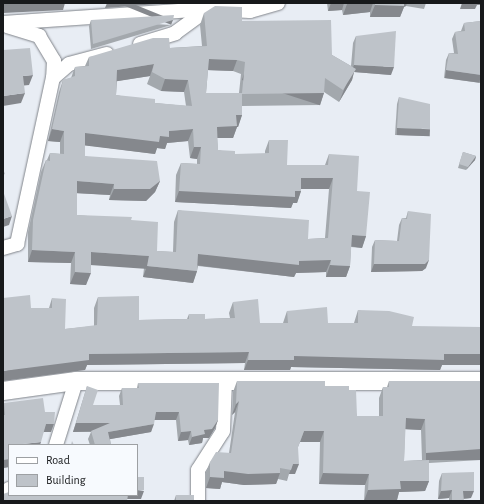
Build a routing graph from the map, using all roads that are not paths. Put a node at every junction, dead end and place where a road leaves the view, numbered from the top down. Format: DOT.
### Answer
graph roads {
  1 [pos="278,3"];
  2 [pos="208,9"];
  3 [pos="3,24"];
  4 [pos="54,78"];
  5 [pos="3,248"];
  6 [pos="225,380"];
  7 [pos="76,381"];
  8 [pos="481,381"];
  9 [pos="3,391"];
  10 [pos="56,444"];
  11 [pos="198,501"];
  1 -- 2 [label="street"];
  2 -- 3 [label="street"];
  2 -- 4 [label="street"];
  3 -- 4 [label="street"];
  4 -- 5 [label="street"];
  6 -- 7 [label="street"];
  6 -- 8 [label="street"];
  6 -- 11 [label="street"];
  7 -- 9 [label="street"];
  7 -- 10 [label="street"];
}
